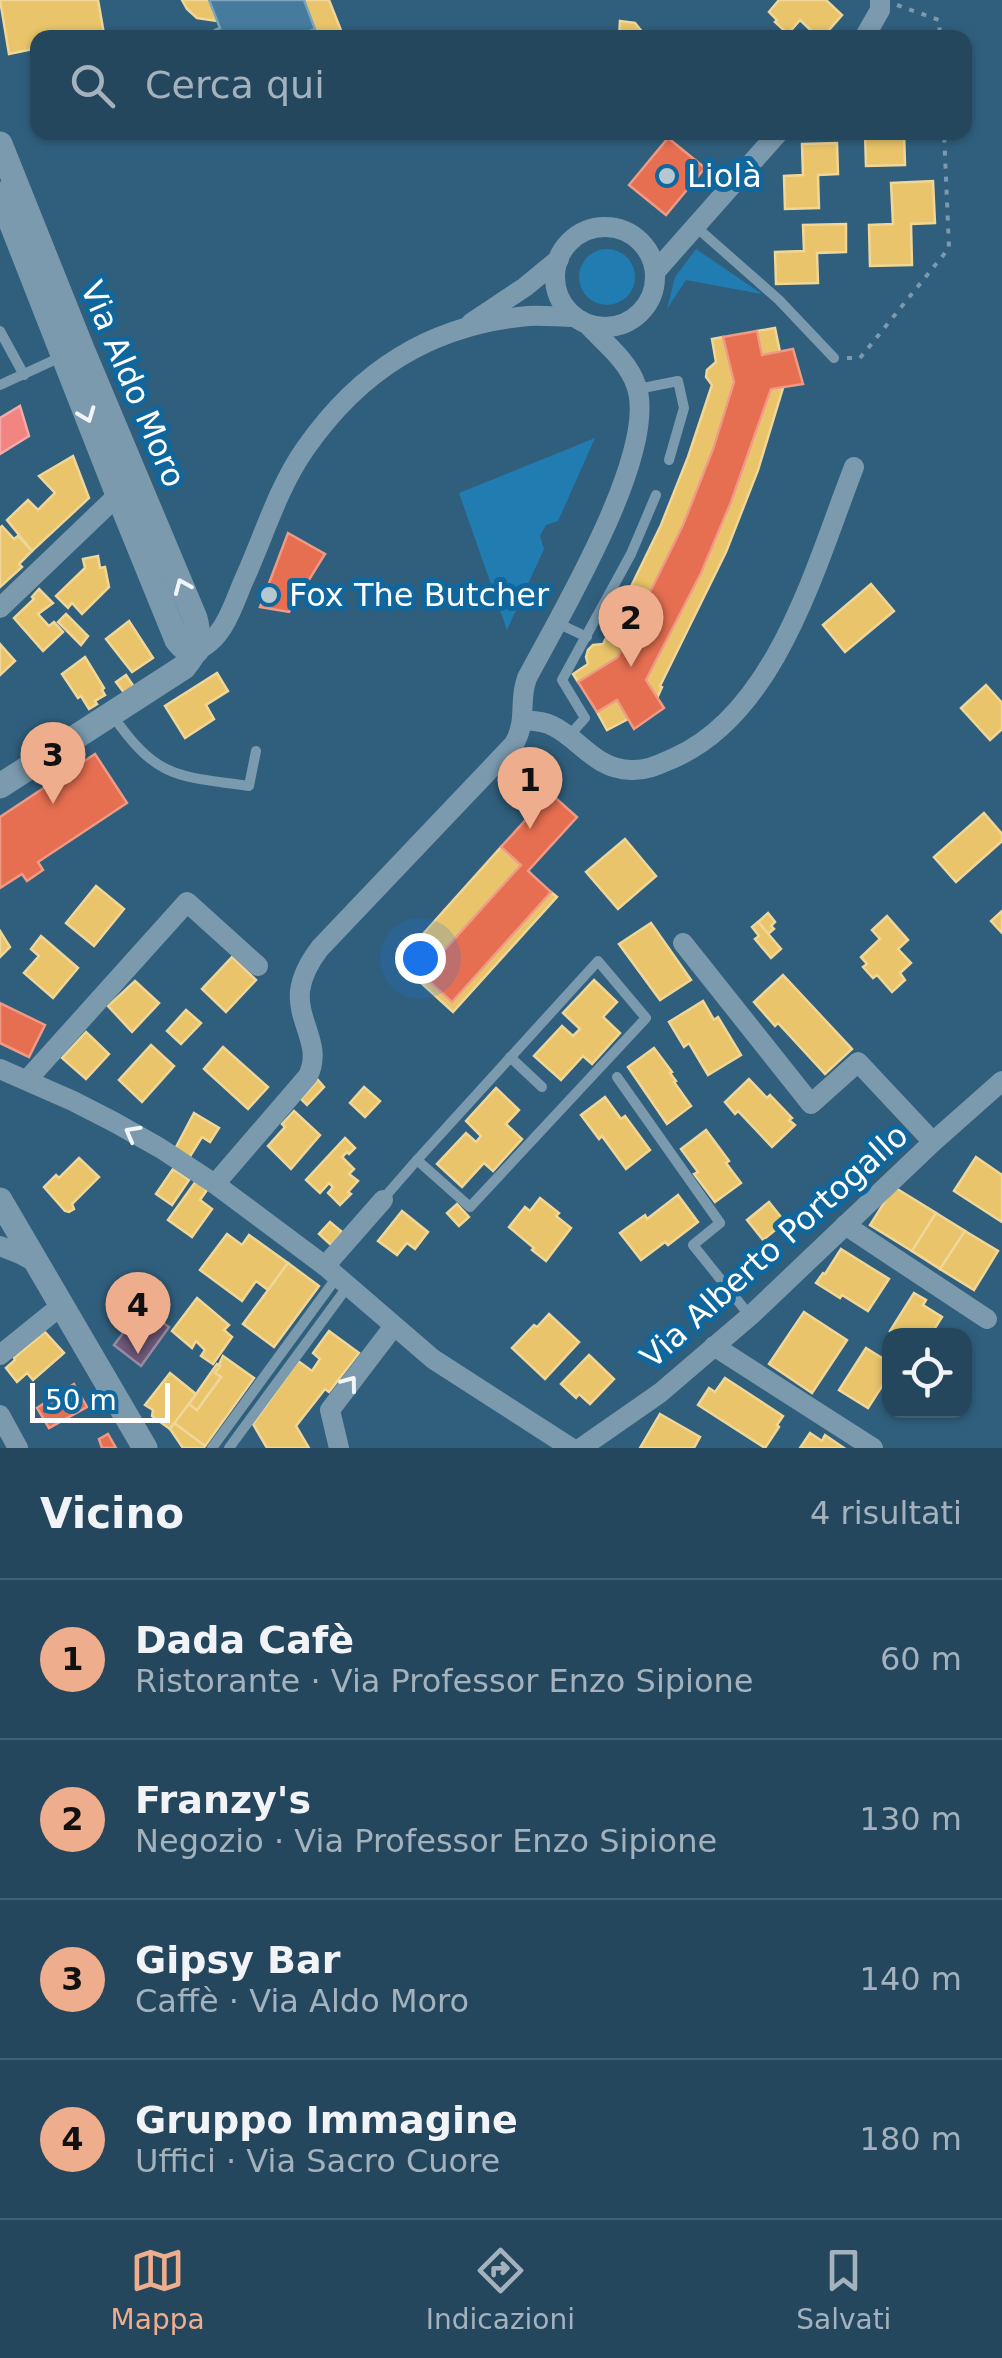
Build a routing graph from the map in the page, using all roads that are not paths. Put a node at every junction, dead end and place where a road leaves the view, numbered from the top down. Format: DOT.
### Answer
graph roads {
  1 [pos="881,0"];
  2 [pos="869,30"];
  3 [pos="772,140"];
  4 [pos="0,144"];
  5 [pos="0,194"];
  6 [pos="693,228"];
  7 [pos="644,246"];
  8 [pos="559,260"];
  9 [pos="655,272"];
  10 [pos="581,321"];
  11 [pos="630,321"];
  12 [pos="461,329"];
  13 [pos="0,331"];
  14 [pos="73,352"];
  15 [pos="834,358"];
  16 [pos="24,375"];
  17 [pos="634,379"];
  18 [pos="0,385"];
  19 [pos="668,460"];
  20 [pos="854,467"];
  21 [pos="118,495"];
  22 [pos="656,496"];
  23 [pos="0,608"];
  24 [pos="556,622"];
  25 [pos="197,638"];
  26 [pos="587,638"];
  27 [pos="113,715"];
  28 [pos="524,720"];
  29 [pos="568,737"];
  30 [pos="256,751"];
  31 [pos="0,786"];
  32 [pos="683,944"];
  33 [pos="258,966"];
  34 [pos="510,1058"];
  35 [pos="0,1069"];
  36 [pos="618,1077"];
  37 [pos="27,1080"];
  38 [pos="1002,1081"];
  39 [pos="542,1087"];
  40 [pos="933,1142"];
  41 [pos="416,1160"];
  42 [pos="215,1184"];
  43 [pos="382,1200"];
  44 [pos="2,1208"];
  45 [pos="845,1225"];
  46 [pos="0,1246"];
  47 [pos="36,1264"];
  48 [pos="337,1276"];
  49 [pos="62,1305"];
  50 [pos="750,1316"];
  51 [pos="987,1319"];
  52 [pos="394,1326"];
  53 [pos="714,1346"];
  54 [pos="0,1355"];
  55 [pos="0,1414"];
  56 [pos="18,1448"];
  57 [pos="146,1448"];
  58 [pos="212,1448"];
  59 [pos="230,1448"];
  60 [pos="339,1448"];
  61 [pos="571,1448"];
  62 [pos="581,1448"];
  63 [pos="872,1448"];
  1 -- 2 [label="street"];
  3 -- 6 [label="street"];
  4 -- 14 [label="street, Via Aldo Moro"];
  5 -- 14 [label="street, Via Aldo Moro"];
  6 -- 7 [label="street"];
  6 -- 9 [label="street"];
  6 -- 15 [label="lane"];
  7 -- 8 [label="street"];
  7 -- 9 [label="street"];
  8 -- 10 [label="street"];
  8 -- 12 [label="street"];
  9 -- 11 [label="street"];
  10 -- 11 [label="street"];
  10 -- 12 [label="street"];
  10 -- 17 [label="street"];
  11 -- 17 [label="street"];
  12 -- 25 [label="street"];
  13 -- 16 [label="lane"];
  14 -- 16 [label="lane"];
  14 -- 21 [label="street, Via Aldo Moro, one-way"];
  25 -- 14 [label="street, Via Aldo Moro, one-way"];
  16 -- 18 [label="lane"];
  17 -- 19 [label="lane"];
  17 -- 24 [label="street"];
  20 -- 29 [label="street"];
  21 -- 23 [label="street"];
  21 -- 25 [label="street, Via Aldo Moro"];
  22 -- 26 [label="lane"];
  24 -- 26 [label="lane"];
  24 -- 28 [label="street"];
  25 -- 27 [label="street"];
  26 -- 29 [label="lane"];
  27 -- 30 [label="lane"];
  27 -- 31 [label="street"];
  28 -- 29 [label="street"];
  28 -- 42 [label="street"];
  32 -- 40 [label="street"];
  33 -- 37 [label="street"];
  34 -- 39 [label="lane"];
  34 -- 41 [label="lane"];
  34 -- 41 [label="lane"];
  35 -- 37 [label="street"];
  36 -- 50 [label="lane"];
  42 -- 37 [label="street, one-way"];
  38 -- 40 [label="street, Via Alberto Portogallo"];
  40 -- 45 [label="street, Via Alberto Portogallo"];
  41 -- 43 [label="lane"];
  42 -- 48 [label="street"];
  43 -- 48 [label="street"];
  44 -- 47 [label="street"];
  45 -- 50 [label="street, Via Alberto Portogallo"];
  45 -- 51 [label="street"];
  46 -- 47 [label="street"];
  47 -- 49 [label="street"];
  48 -- 52 [label="street"];
  48 -- 58 [label="lane"];
  48 -- 59 [label="lane"];
  49 -- 54 [label="street"];
  49 -- 57 [label="street"];
  50 -- 53 [label="street, Via Alberto Portogallo"];
  60 -- 52 [label="street, one-way"];
  52 -- 61 [label="street"];
  53 -- 62 [label="street, Via Alberto Portogallo"];
  53 -- 63 [label="street"];
  55 -- 56 [label="street"];
}
